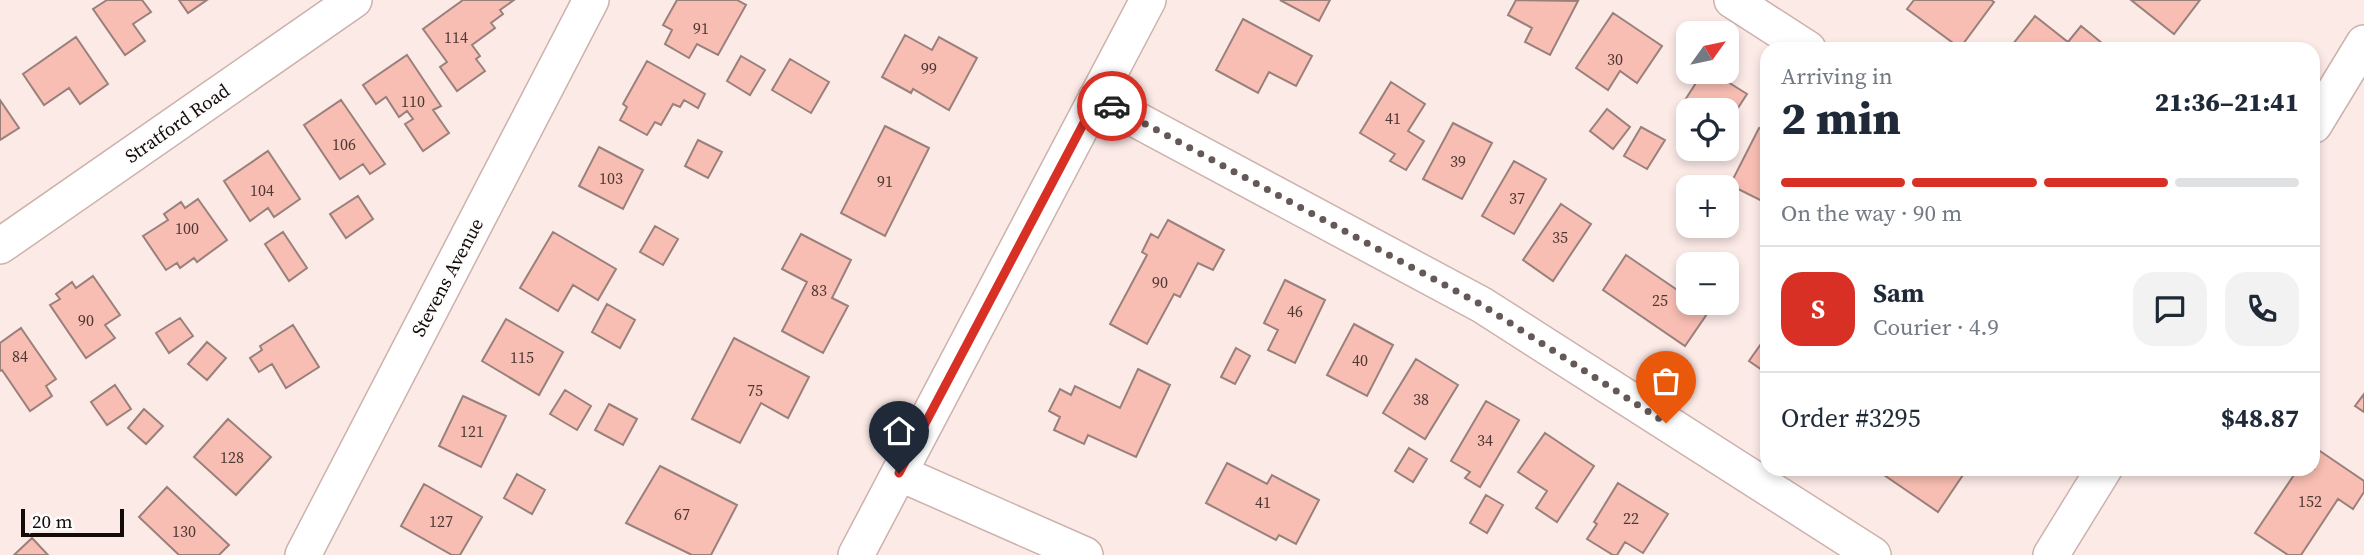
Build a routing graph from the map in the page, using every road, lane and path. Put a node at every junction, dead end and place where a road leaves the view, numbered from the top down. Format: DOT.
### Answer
graph roads {
  1 [pos="354,0"];
  2 [pos="592,0"];
  3 [pos="1148,0"];
  4 [pos="1732,0"];
  5 [pos="1797,42"];
  6 [pos="2364,43"];
  7 [pos="1097,98"];
  8 [pos="2320,115"];
  9 [pos="0,246"];
  10 [pos="899,473"];
  11 [pos="2100,476"];
  12 [pos="303,555"];
  13 [pos="856,555"];
  14 [pos="1085,555"];
  15 [pos="1873,555"];
  16 [pos="2052,555"];
  1 -- 9 [label="street, Stratford Road"];
  2 -- 12 [label="street, Stevens Avenue"];
  3 -- 7 [label="street"];
  4 -- 5 [label="street"];
  6 -- 8 [label="street"];
  7 -- 10 [label="street"];
  7 -- 15 [label="street"];
  10 -- 13 [label="street"];
  10 -- 14 [label="street"];
  11 -- 16 [label="street"];
}
